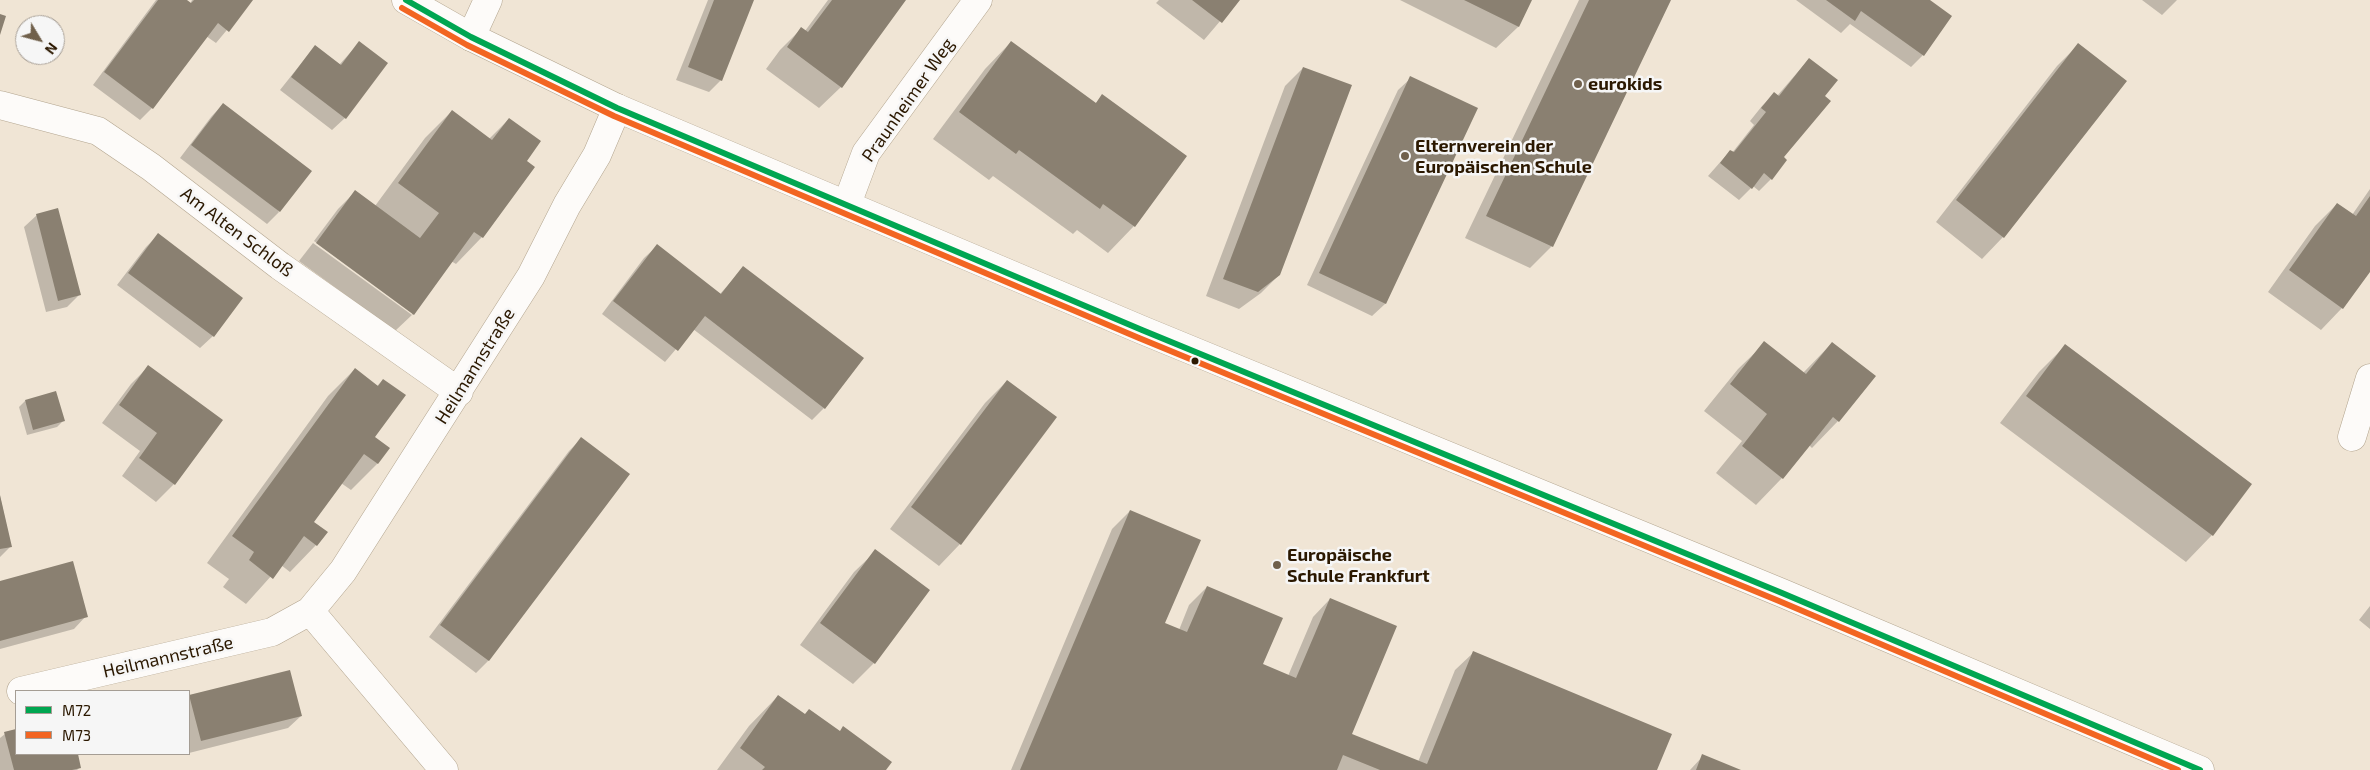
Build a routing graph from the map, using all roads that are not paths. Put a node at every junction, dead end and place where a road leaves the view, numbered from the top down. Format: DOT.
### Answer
graph roads {
  1 [pos="406,0"];
  2 [pos="488,0"];
  3 [pos="978,0"];
  4 [pos="471,37"];
  5 [pos="0,104"];
  6 [pos="618,108"];
  7 [pos="847,204"];
  8 [pos="2370,378"];
  9 [pos="459,392"];
  10 [pos="2352,437"];
  11 [pos="310,611"];
  12 [pos="25,690"];
  13 [pos="15,692"];
  14 [pos="0,696"];
  15 [pos="444,770"];
  16 [pos="2200,770"];
  1 -- 4 [label="street"];
  2 -- 4 [label="street"];
  3 -- 7 [label="street, Praunheimer Weg"];
  4 -- 6 [label="street"];
  5 -- 9 [label="street, Am Alten Schloß"];
  6 -- 7 [label="street"];
  6 -- 9 [label="street, Heilmannstraße"];
  7 -- 16 [label="street"];
  8 -- 10 [label="street"];
  9 -- 11 [label="street, Heilmannstraße"];
  11 -- 12 [label="street, Heilmannstraße"];
  11 -- 15 [label="street"];
  13 -- 14 [label="street"];
}
